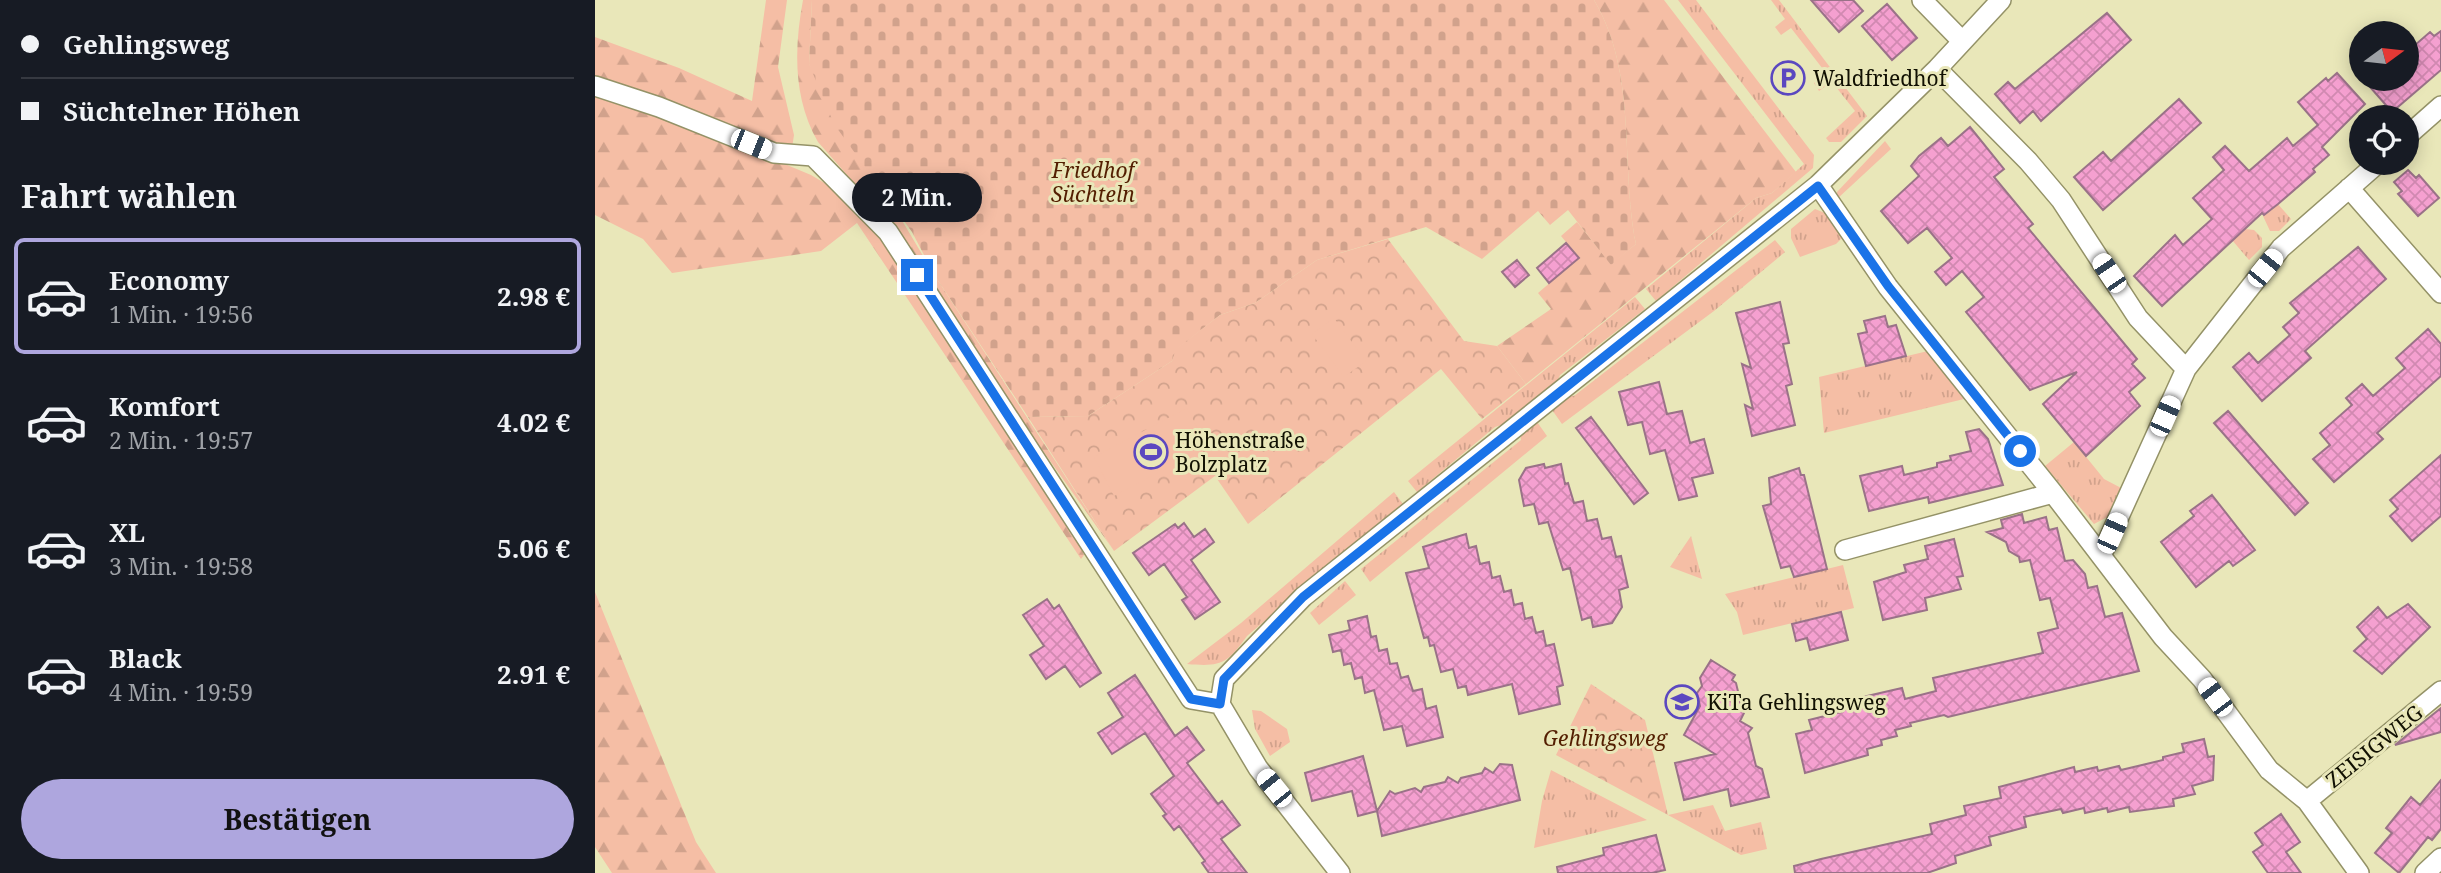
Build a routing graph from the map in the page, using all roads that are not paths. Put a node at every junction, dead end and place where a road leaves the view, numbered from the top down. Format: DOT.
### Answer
graph roads {
  1 [pos="1922,0"];
  2 [pos="2001,0"];
  3 [pos="1962,41"];
  4 [pos="1937,69"];
  5 [pos="595,86"];
  6 [pos="2441,106"];
  7 [pos="2419,125"];
  8 [pos="2365,175"];
  9 [pos="1818,186"];
  10 [pos="2350,188"];
  11 [pos="2441,293"];
  12 [pos="2186,369"];
  13 [pos="2053,493"];
  14 [pos="1845,550"];
  15 [pos="2101,556"];
  16 [pos="2441,691"];
  17 [pos="1220,704"];
  18 [pos="2307,801"];
  19 [pos="2441,858"];
  20 [pos="1340,873"];
  21 [pos="2359,873"];
  22 [pos="2425,873"];
  1 -- 3 [label="street"];
  2 -- 3 [label="street"];
  3 -- 4 [label="street"];
  4 -- 9 [label="street"];
  4 -- 12 [label="street"];
  5 -- 17 [label="street"];
  6 -- 7 [label="street"];
  8 -- 10 [label="street"];
  9 -- 13 [label="street"];
  9 -- 17 [label="street"];
  10 -- 11 [label="street"];
  10 -- 12 [label="street"];
  12 -- 15 [label="street"];
  13 -- 14 [label="street"];
  13 -- 15 [label="street"];
  15 -- 18 [label="street"];
  16 -- 18 [label="street, ZEISIGWEG"];
  17 -- 20 [label="street"];
  18 -- 21 [label="street"];
  19 -- 22 [label="street"];
}
